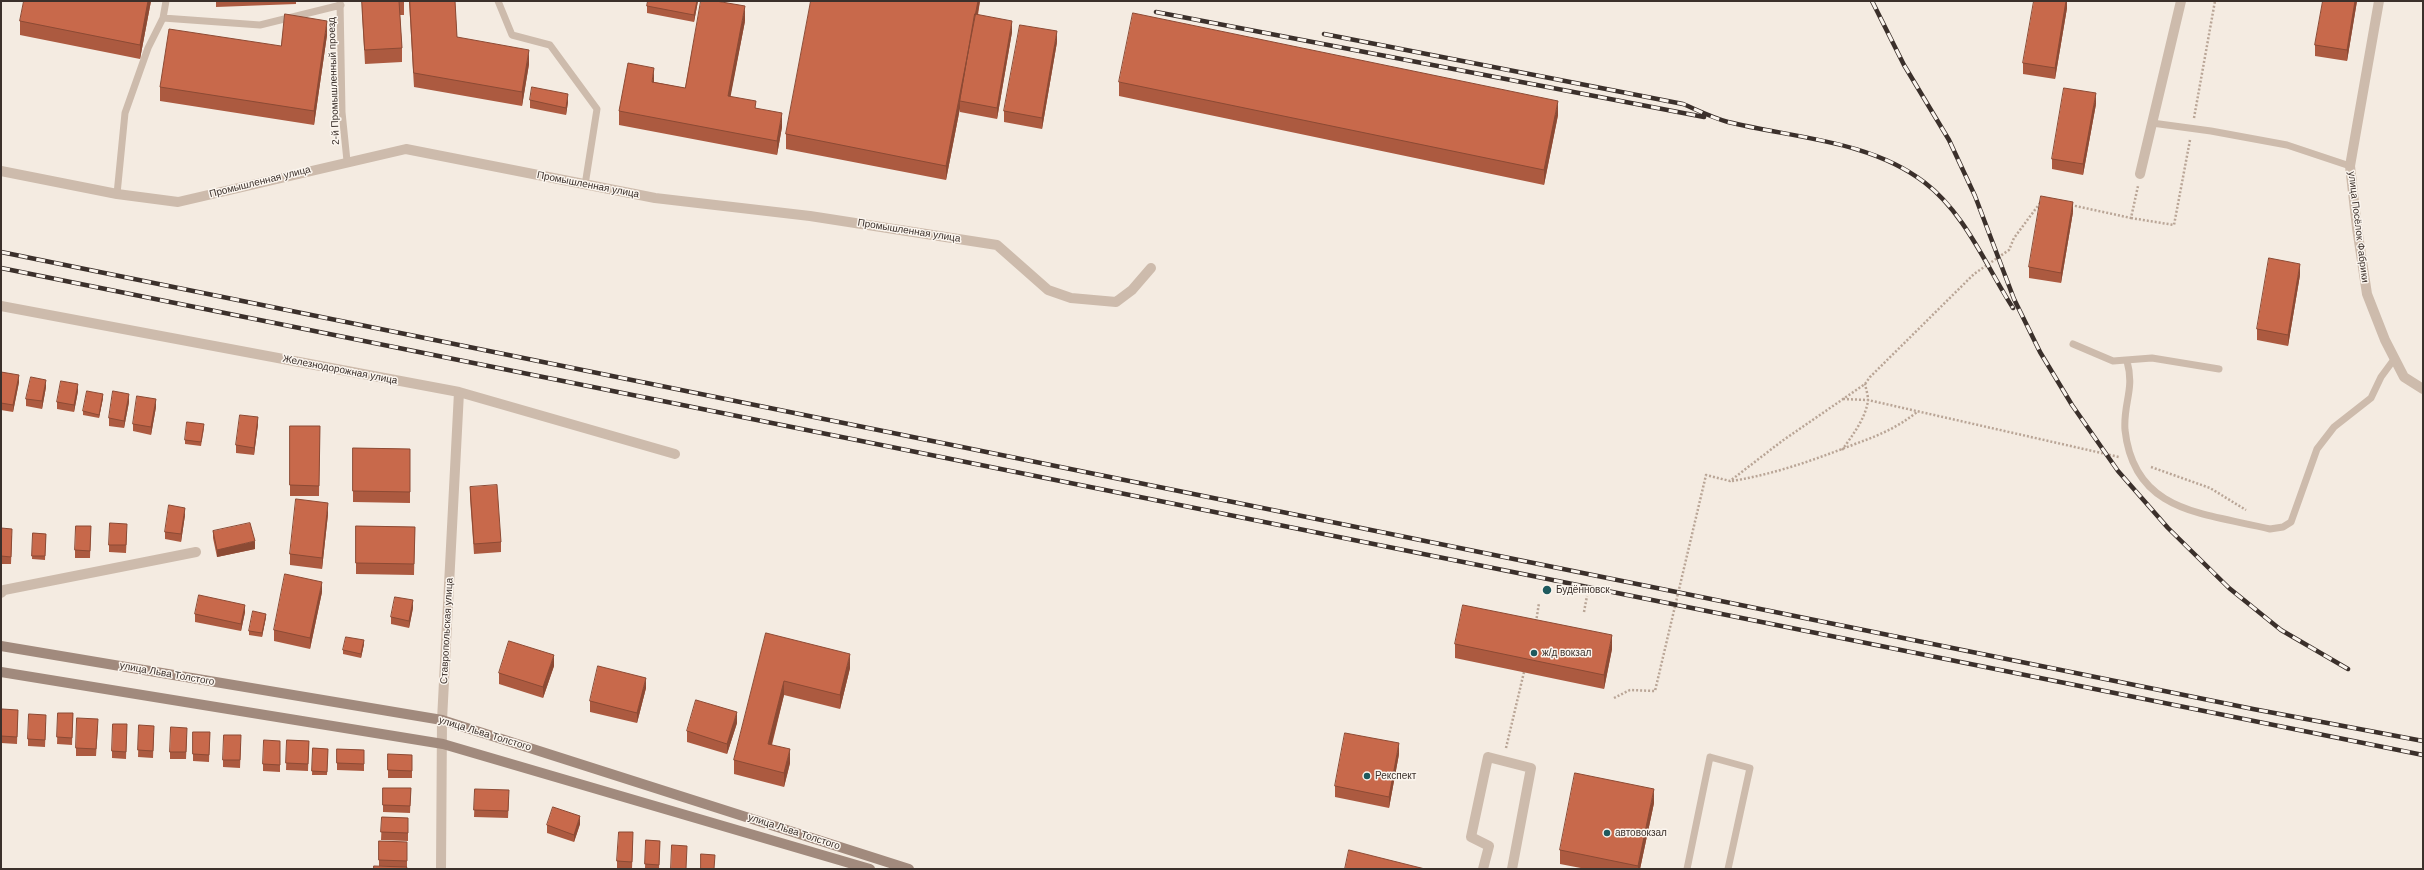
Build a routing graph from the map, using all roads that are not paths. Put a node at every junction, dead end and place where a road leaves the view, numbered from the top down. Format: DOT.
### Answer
graph roads {
  1 [pos="166,1"];
  2 [pos="498,1"];
  3 [pos="2181,1"];
  4 [pos="2379,1"];
  5 [pos="340,3"];
  6 [pos="163,18"];
  7 [pos="2152,123"];
  8 [pos="347,161"];
  9 [pos="2350,166"];
  10 [pos="1,171"];
  11 [pos="2140,174"];
  12 [pos="584,185"];
  13 [pos="117,194"];
  14 [pos="1152,268"];
  15 [pos="1,306"];
  16 [pos="2073,344"];
  17 [pos="2395,358"];
  18 [pos="2127,360"];
  19 [pos="2219,369"];
  20 [pos="2423,389"];
  21 [pos="459,392"];
  22 [pos="675,454"];
  23 [pos="196,552"];
  24 [pos="1,592"];
  25 [pos="1,646"];
  26 [pos="1,672"];
  27 [pos="442,720"];
  28 [pos="443,744"];
  29 [pos="442,869"];
  30 [pos="870,869"];
  31 [pos="909,869"];
  32 [pos="1483,869"];
  33 [pos="1512,869"];
  34 [pos="1687,869"];
  35 [pos="1728,869"];
  1 -- 6 [label="lane"];
  2 -- 12 [label="lane"];
  3 -- 7 [label="street"];
  4 -- 9 [label="street, улица Посёлок Фабрики"];
  5 -- 6 [label="lane"];
  5 -- 8 [label="lane, 2-й Промышленный проезд"];
  6 -- 13 [label="lane"];
  7 -- 9 [label="lane"];
  7 -- 11 [label="street"];
  8 -- 12 [label="street, Промышленная улица"];
  8 -- 13 [label="street, Промышленная улица"];
  9 -- 17 [label="street, улица Посёлок Фабрики"];
  10 -- 13 [label="street, Промышленная улица"];
  12 -- 14 [label="street, Промышленная улица"];
  15 -- 21 [label="street, Железнодорожная улица"];
  16 -- 18 [label="lane"];
  17 -- 18 [label="lane"];
  17 -- 20 [label="street, улица Посёлок Фабрики"];
  18 -- 19 [label="lane"];
  21 -- 22 [label="street, Железнодорожная улица"];
  21 -- 27 [label="street, Ставропольская улица"];
  23 -- 24 [label="street"];
  25 -- 27 [label="main road, улица Льва Толстого"];
  26 -- 28 [label="main road, улица Льва Толстого"];
  27 -- 28 [label="street, Ставропольская улица"];
  27 -- 31 [label="main road, улица Льва Толстого"];
  28 -- 29 [label="street, Ставропольская улица"];
  28 -- 30 [label="main road, улица Льва Толстого"];
  32 -- 33 [label="street"];
  34 -- 35 [label="lane"];
}
